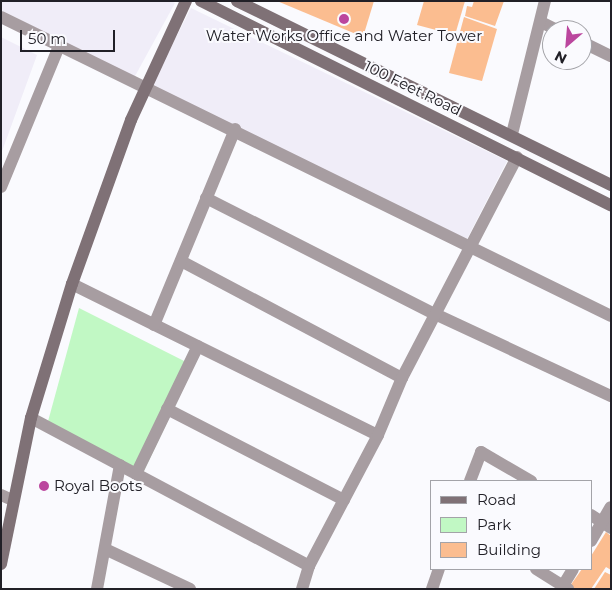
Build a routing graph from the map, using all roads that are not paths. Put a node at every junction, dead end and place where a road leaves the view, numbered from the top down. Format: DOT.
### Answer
graph roads {
  1 [pos="186,1"];
  2 [pos="201,1"];
  3 [pos="237,1"];
  4 [pos="545,1"];
  5 [pos="1,17"];
  6 [pos="541,22"];
  7 [pos="59,46"];
  8 [pos="592,47"];
  9 [pos="611,56"];
  10 [pos="145,88"];
  11 [pos="234,129"];
  12 [pos="512,134"];
  13 [pos="517,157"];
  14 [pos="611,185"];
  15 [pos="1,187"];
  16 [pos="206,198"];
  17 [pos="611,205"];
  18 [pos="470,245"];
  19 [pos="181,261"];
  20 [pos="72,284"];
  21 [pos="435,314"];
  22 [pos="611,316"];
  23 [pos="154,326"];
  24 [pos="198,346"];
  25 [pos="402,378"];
  26 [pos="611,396"];
  27 [pos="167,409"];
  28 [pos="31,418"];
  29 [pos="378,435"];
  30 [pos="120,465"];
  31 [pos="136,474"];
  32 [pos="470,480"];
  33 [pos="530,480"];
  34 [pos="7,497"];
  35 [pos="344,500"];
  36 [pos="611,508"];
  37 [pos="592,516"];
  38 [pos="607,525"];
  39 [pos="592,540"];
  40 [pos="105,549"];
  41 [pos="1,564"];
  42 [pos="309,566"];
  43 [pos="439,570"];
  44 [pos="537,570"];
  45 [pos="573,570"];
  46 [pos="564,588"];
  47 [pos="98,589"];
  48 [pos="190,589"];
  49 [pos="302,589"];
  50 [pos="432,589"];
  1 -- 10 [label="main road"];
  2 -- 13 [label="main road, 100 Feet Road"];
  3 -- 12 [label="main road, 100 Feet Road"];
  4 -- 6 [label="street"];
  5 -- 7 [label="street"];
  6 -- 12 [label="street"];
  7 -- 10 [label="street"];
  7 -- 15 [label="street"];
  8 -- 9 [label="street"];
  10 -- 11 [label="street"];
  10 -- 20 [label="main road"];
  11 -- 16 [label="street"];
  11 -- 18 [label="street"];
  12 -- 14 [label="main road, 100 Feet Road"];
  13 -- 17 [label="main road, 100 Feet Road"];
  13 -- 18 [label="street"];
  16 -- 19 [label="street"];
  16 -- 21 [label="street"];
  18 -- 21 [label="street"];
  18 -- 22 [label="street"];
  19 -- 23 [label="street"];
  19 -- 25 [label="street"];
  20 -- 23 [label="street"];
  20 -- 28 [label="main road"];
  21 -- 25 [label="street"];
  21 -- 26 [label="street"];
  23 -- 24 [label="street"];
  24 -- 27 [label="street"];
  24 -- 29 [label="street"];
  25 -- 29 [label="street"];
  27 -- 31 [label="street"];
  27 -- 35 [label="street"];
  28 -- 30 [label="street"];
  28 -- 34 [label="main road"];
  29 -- 35 [label="street"];
  30 -- 31 [label="street"];
  30 -- 40 [label="street"];
  31 -- 42 [label="street"];
  32 -- 33 [label="street"];
  34 -- 41 [label="main road"];
  35 -- 42 [label="street"];
  36 -- 38 [label="street"];
  37 -- 38 [label="street"];
  38 -- 39 [label="street"];
  40 -- 47 [label="street"];
  40 -- 48 [label="street"];
  42 -- 49 [label="street"];
  43 -- 50 [label="street"];
  44 -- 46 [label="street"];
  45 -- 46 [label="street"];
}
